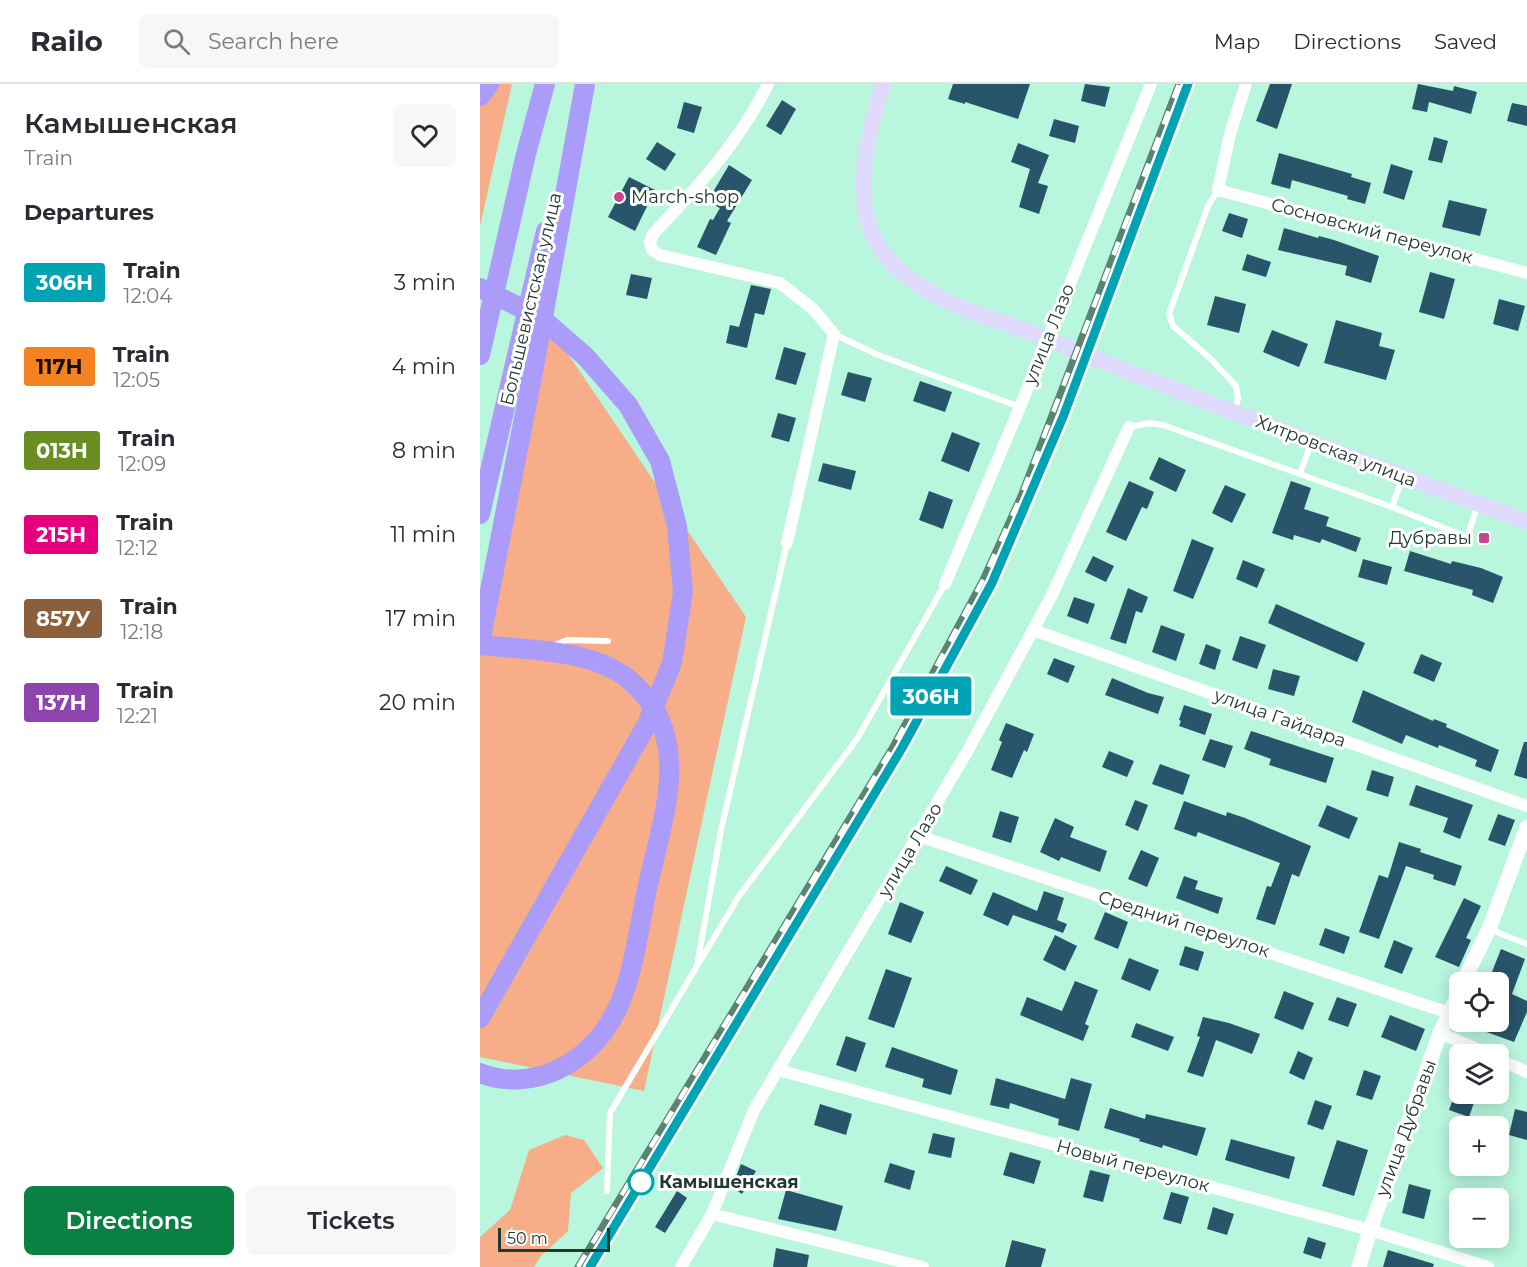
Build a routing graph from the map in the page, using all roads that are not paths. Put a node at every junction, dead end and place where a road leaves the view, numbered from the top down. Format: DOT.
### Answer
graph roads {
  1 [pos="489,84"];
  2 [pos="545,84"];
  3 [pos="584,84"];
  4 [pos="768,84"];
  5 [pos="883,84"];
  6 [pos="1151,84"];
  7 [pos="1246,84"];
  8 [pos="480,96"];
  9 [pos="1218,190"];
  10 [pos="1527,273"];
  11 [pos="480,288"];
  12 [pos="834,334"];
  13 [pos="480,355"];
  14 [pos="1020,407"];
  15 [pos="1235,412"];
  16 [pos="1130,427"];
  17 [pos="1312,441"];
  18 [pos="1300,474"];
  19 [pos="1403,476"];
  20 [pos="1478,504"];
  21 [pos="1392,507"];
  22 [pos="480,514"];
  23 [pos="1527,522"];
  24 [pos="787,543"];
  25 [pos="945,584"];
  26 [pos="1033,630"];
  27 [pos="608,642"];
  28 [pos="480,644"];
  29 [pos="540,651"];
  30 [pos="1527,806"];
  31 [pos="1527,828"];
  32 [pos="919,836"];
  33 [pos="1489,929"];
  34 [pos="1527,944"];
  35 [pos="697,966"];
  36 [pos="1468,972"];
  37 [pos="1449,1013"];
  38 [pos="480,1018"];
  39 [pos="1440,1033"];
  40 [pos="1466,1044"];
  41 [pos="1509,1064"];
  42 [pos="778,1070"];
  43 [pos="1527,1072"];
  44 [pos="480,1073"];
  45 [pos="607,1191"];
  46 [pos="712,1214"];
  47 [pos="1370,1230"];
  48 [pos="681,1267"];
  49 [pos="924,1267"];
  50 [pos="1359,1267"];
  51 [pos="1488,1267"];
  1 -- 8 [label="highway"];
  2 -- 13 [label="highway, Большевистская улица"];
  3 -- 22 [label="highway, Большевистская улица"];
  3 -- 28 [label="highway"];
  4 -- 12 [label="street"];
  5 -- 15 [label="main road, Хитровская улица"];
  6 -- 14 [label="street, улица Лазо"];
  7 -- 9 [label="street"];
  9 -- 10 [label="street, Сосновский переулок"];
  9 -- 15 [label="lane"];
  11 -- 38 [label="highway"];
  12 -- 14 [label="lane"];
  12 -- 24 [label="street"];
  14 -- 25 [label="street, улица Лазо"];
  15 -- 17 [label="main road, Хитровская улица"];
  16 -- 18 [label="lane"];
  16 -- 26 [label="street, улица Лазо"];
  17 -- 18 [label="lane"];
  17 -- 19 [label="main road, Хитровская улица"];
  18 -- 21 [label="lane"];
  19 -- 20 [label="main road, Хитровская улица"];
  19 -- 21 [label="lane"];
  20 -- 21 [label="lane"];
  20 -- 23 [label="main road, Хитровская улица"];
  24 -- 35 [label="lane"];
  25 -- 35 [label="lane"];
  26 -- 30 [label="street, улица Гайдара"];
  26 -- 32 [label="street, улица Лазо"];
  27 -- 29 [label="lane"];
  28 -- 29 [label="highway"];
  29 -- 44 [label="highway"];
  31 -- 33 [label="street"];
  32 -- 37 [label="street, Средний переулок"];
  32 -- 42 [label="street, улица Лазо"];
  33 -- 34 [label="lane"];
  33 -- 36 [label="street"];
  35 -- 45 [label="lane"];
  37 -- 39 [label="street, улица Дубравы"];
  39 -- 40 [label="street"];
  39 -- 47 [label="street, улица Дубравы"];
  41 -- 43 [label="street"];
  42 -- 46 [label="street, улица Лазо"];
  42 -- 47 [label="street, Новый переулок"];
  46 -- 48 [label="street, улица Лазо"];
  46 -- 49 [label="street"];
  47 -- 50 [label="street, улица Дубравы"];
  47 -- 51 [label="street, Новый переулок"];
}
